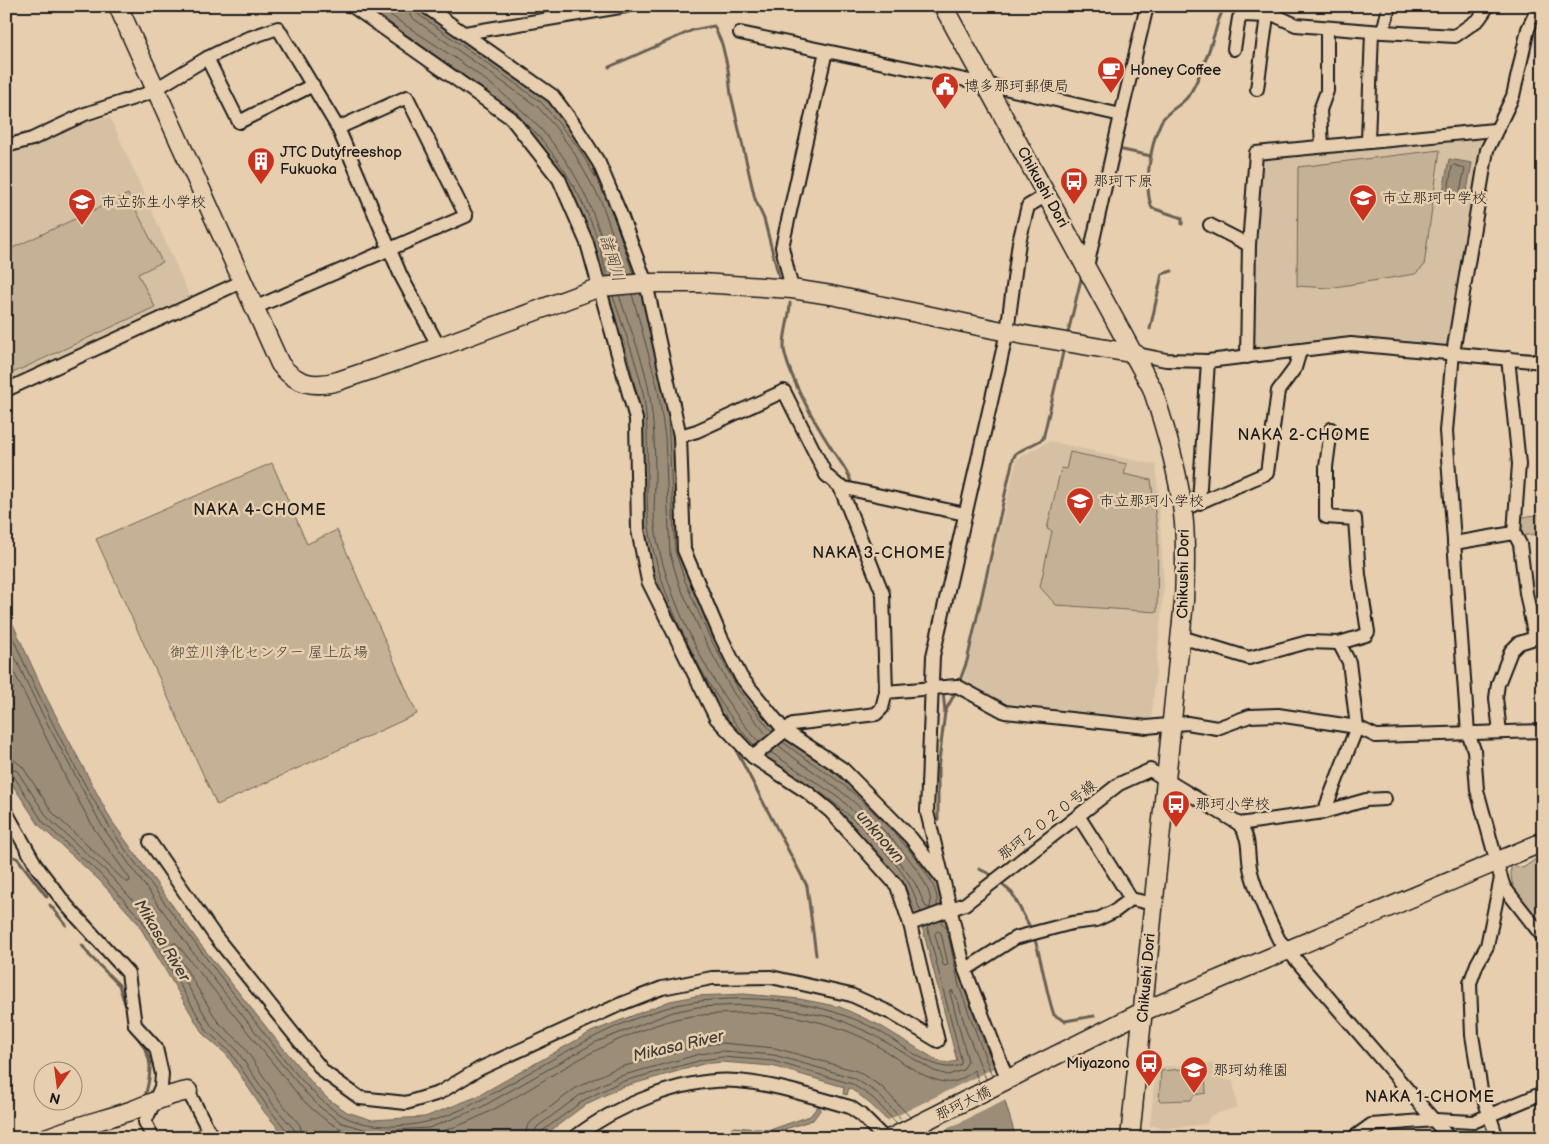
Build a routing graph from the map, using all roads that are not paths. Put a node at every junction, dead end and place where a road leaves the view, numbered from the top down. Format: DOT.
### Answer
graph roads {
  1 [pos="118,6"];
  2 [pos="352,6"];
  3 [pos="425,6"];
  4 [pos="626,6"];
  5 [pos="943,6"];
  6 [pos="1147,6"];
  7 [pos="1389,6"];
  8 [pos="1488,6"];
  9 [pos="1539,6"];
  10 [pos="605,8"];
  11 [pos="1272,12"];
  12 [pos="1327,28"];
  13 [pos="1377,32"];
  14 [pos="465,33"];
  15 [pos="740,33"];
  16 [pos="1234,49"];
  17 [pos="826,51"];
  18 [pos="207,58"];
  19 [pos="986,84"];
  20 [pos="313,85"];
  21 [pos="1257,88"];
  22 [pos="156,90"];
  23 [pos="1121,115"];
  24 [pos="338,128"];
  25 [pos="1494,130"];
  26 [pos="1368,142"];
  27 [pos="6,146"];
  28 [pos="1322,146"];
  29 [pos="1047,195"];
  30 [pos="1210,225"];
  31 [pos="1249,245"];
  32 [pos="390,250"];
  33 [pos="1087,267"];
  34 [pos="241,282"];
  35 [pos="646,283"];
  36 [pos="600,287"];
  37 [pos="792,289"];
  38 [pos="254,308"];
  39 [pos="1007,332"];
  40 [pos="439,347"];
  41 [pos="1300,351"];
  42 [pos="1453,353"];
  43 [pos="1136,354"];
  44 [pos="1247,357"];
  45 [pos="1508,358"];
  46 [pos="1208,361"];
  47 [pos="1543,362"];
  48 [pos="6,390"];
  49 [pos="1331,429"];
  50 [pos="680,436"];
  51 [pos="840,487"];
  52 [pos="1191,506"];
  53 [pos="965,514"];
  54 [pos="1514,533"];
  55 [pos="1454,543"];
  56 [pos="1181,637"];
  57 [pos="1339,643"];
  58 [pos="931,689"];
  59 [pos="886,692"];
  60 [pos="1172,725"];
  61 [pos="1357,727"];
  62 [pos="784,730"];
  63 [pos="1543,731"];
  64 [pos="1500,732"];
  65 [pos="1468,733"];
  66 [pos="753,757"];
  67 [pos="1165,780"];
  68 [pos="1385,799"];
  69 [pos="6,812"];
  70 [pos="1324,812"];
  71 [pos="1079,817"];
  72 [pos="1239,824"];
  73 [pos="150,842"];
  74 [pos="1543,842"];
  75 [pos="1497,861"];
  76 [pos="942,878"];
  77 [pos="1501,878"];
  78 [pos="1131,899"];
  79 [pos="1152,904"];
  80 [pos="950,911"];
  81 [pos="913,923"];
  82 [pos="1543,937"];
  83 [pos="1287,949"];
  84 [pos="965,970"];
  85 [pos="1144,1011"];
  86 [pos="1008,1081"];
  87 [pos="188,1091"];
  88 [pos="1543,1093"];
  89 [pos="153,1102"];
  90 [pos="1488,1117"];
  91 [pos="1435,1120"];
  92 [pos="46,1138"];
  93 [pos="153,1138"];
  94 [pos="199,1138"];
  95 [pos="574,1138"];
  96 [pos="884,1138"];
  97 [pos="891,1138"];
  98 [pos="1130,1138"];
  99 [pos="1353,1138"];
  100 [pos="1449,1138"];
  101 [pos="1497,1138"];
  1 -- 22 [label="street"];
  2 -- 36 [label="street"];
  3 -- 14 [label="street"];
  4 -- 10 [label="street"];
  5 -- 19 [label="street, Chikushi Dori"];
  6 -- 23 [label="street"];
  7 -- 13 [label="street"];
  8 -- 13 [label="street"];
  9 -- 25 [label="street"];
  10 -- 14 [label="street"];
  11 -- 12 [label="street"];
  11 -- 16 [label="street"];
  11 -- 21 [label="street"];
  12 -- 13 [label="street"];
  12 -- 28 [label="street"];
  13 -- 26 [label="street"];
  14 -- 35 [label="street"];
  15 -- 17 [label="street"];
  17 -- 19 [label="street"];
  17 -- 37 [label="street"];
  18 -- 20 [label="street"];
  18 -- 20 [label="street"];
  18 -- 22 [label="street"];
  19 -- 23 [label="street"];
  19 -- 29 [label="street, Chikushi Dori"];
  20 -- 24 [label="street"];
  22 -- 27 [label="street"];
  22 -- 34 [label="street"];
  23 -- 33 [label="street"];
  24 -- 32 [label="street"];
  24 -- 32 [label="street"];
  25 -- 26 [label="street"];
  25 -- 42 [label="street"];
  26 -- 28 [label="street"];
  28 -- 31 [label="street"];
  29 -- 33 [label="street, Chikushi Dori"];
  29 -- 39 [label="street"];
  30 -- 31 [label="street"];
  31 -- 44 [label="street"];
  32 -- 38 [label="street"];
  32 -- 40 [label="street"];
  33 -- 43 [label="street, Chikushi Dori"];
  34 -- 38 [label="street"];
  34 -- 48 [label="street"];
  35 -- 36 [label="street"];
  35 -- 37 [label="street"];
  35 -- 50 [label="street"];
  36 -- 40 [label="street"];
  36 -- 66 [label="street"];
  37 -- 39 [label="street"];
  38 -- 40 [label="street"];
  39 -- 43 [label="street"];
  39 -- 53 [label="street"];
  41 -- 42 [label="street"];
  41 -- 44 [label="street"];
  41 -- 52 [label="street"];
  42 -- 45 [label="street"];
  42 -- 55 [label="street"];
  43 -- 46 [label="street"];
  43 -- 52 [label="street, Chikushi Dori"];
  44 -- 46 [label="street"];
  45 -- 47 [label="street"];
  45 -- 54 [label="street"];
  46 -- 52 [label="street"];
  49 -- 57 [label="street"];
  50 -- 51 [label="street"];
  50 -- 62 [label="street"];
  51 -- 53 [label="street"];
  51 -- 59 [label="street"];
  52 -- 56 [label="street, Chikushi Dori"];
  53 -- 58 [label="street"];
  54 -- 55 [label="street"];
  54 -- 64 [label="street"];
  55 -- 65 [label="street"];
  56 -- 57 [label="street"];
  56 -- 60 [label="street, Chikushi Dori"];
  57 -- 61 [label="street"];
  58 -- 59 [label="street"];
  58 -- 60 [label="street"];
  58 -- 76 [label="street"];
  59 -- 62 [label="street"];
  60 -- 61 [label="street"];
  60 -- 67 [label="street, Chikushi Dori"];
  61 -- 65 [label="street"];
  61 -- 70 [label="street"];
  62 -- 66 [label="street"];
  62 -- 76 [label="street"];
  63 -- 64 [label="street"];
  64 -- 65 [label="street"];
  65 -- 75 [label="street"];
  66 -- 81 [label="street"];
  67 -- 71 [label="street, 那珂２０２０号線"];
  67 -- 72 [label="street"];
  67 -- 79 [label="street, Chikushi Dori"];
  68 -- 70 [label="street"];
  69 -- 89 [label="street"];
  70 -- 72 [label="street"];
  71 -- 78 [label="street"];
  71 -- 80 [label="street, 那珂２０２０号線"];
  72 -- 83 [label="street"];
  73 -- 81 [label="street"];
  74 -- 75 [label="street, 那珂大橋"];
  75 -- 77 [label="street"];
  75 -- 83 [label="street, 那珂大橋"];
  76 -- 80 [label="street"];
  77 -- 82 [label="street"];
  77 -- 90 [label="street"];
  78 -- 79 [label="street"];
  78 -- 84 [label="street"];
  79 -- 85 [label="street, Chikushi Dori"];
  80 -- 81 [label="street, 那珂２０２０号線"];
  80 -- 84 [label="street"];
  83 -- 85 [label="street, 那珂大橋"];
  83 -- 91 [label="street"];
  84 -- 86 [label="street"];
  85 -- 86 [label="street, 那珂大橋"];
  85 -- 98 [label="street, Chikushi Dori"];
  86 -- 97 [label="street, 那珂大橋"];
  87 -- 89 [label="street"];
  87 -- 94 [label="street"];
  88 -- 90 [label="street"];
  89 -- 92 [label="street"];
  89 -- 93 [label="street"];
  90 -- 91 [label="street"];
  90 -- 101 [label="street"];
  91 -- 99 [label="street"];
  91 -- 100 [label="street"];
  95 -- 96 [label="street"];
}
